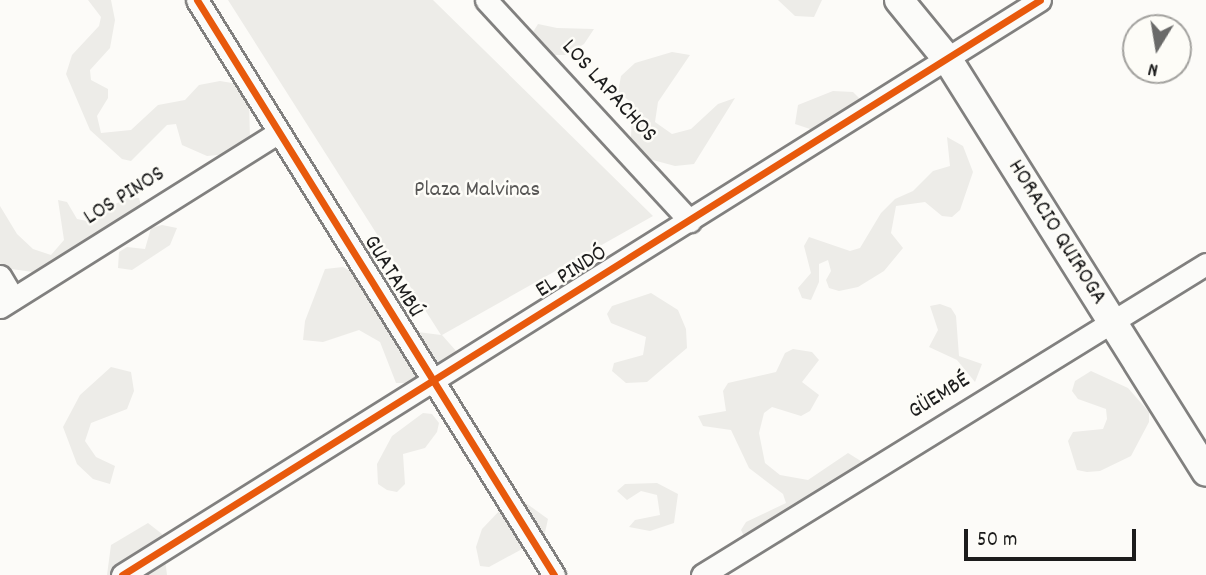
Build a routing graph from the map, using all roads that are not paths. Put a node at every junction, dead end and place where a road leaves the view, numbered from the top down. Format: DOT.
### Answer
graph roads {
  1 [pos="197,0"];
  2 [pos="486,0"];
  3 [pos="899,0"];
  4 [pos="1040,0"];
  5 [pos="948,60"];
  6 [pos="279,132"];
  7 [pos="691,221"];
  8 [pos="1206,264"];
  9 [pos="0,276"];
  10 [pos="7,302"];
  11 [pos="1111,321"];
  12 [pos="435,382"];
  13 [pos="1206,472"];
  14 [pos="122,575"];
  15 [pos="554,575"];
  16 [pos="702,575"];
  1 -- 6 [label="street, GUATAMBÚ"];
  2 -- 7 [label="street, LOS LAPACHOS"];
  3 -- 5 [label="main road, HORACIO QUIROGA"];
  4 -- 5 [label="street, EL PINDÓ"];
  5 -- 7 [label="street, EL PINDÓ"];
  5 -- 11 [label="main road, HORACIO QUIROGA"];
  6 -- 10 [label="street, LOS PINOS"];
  6 -- 12 [label="street, GUATAMBÚ"];
  7 -- 12 [label="street, EL PINDÓ"];
  8 -- 11 [label="street, GÜEMBÉ"];
  9 -- 10 [label="street"];
  11 -- 13 [label="main road, HORACIO QUIROGA"];
  11 -- 16 [label="street, GÜEMBÉ"];
  12 -- 14 [label="street, EL PINDÓ"];
  12 -- 15 [label="street, GUATAMBÚ"];
}
